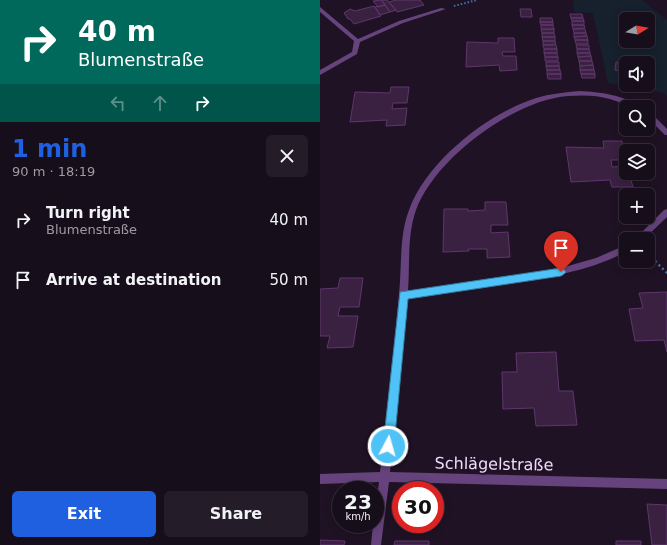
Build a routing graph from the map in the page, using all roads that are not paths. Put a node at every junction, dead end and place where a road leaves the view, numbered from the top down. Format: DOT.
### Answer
graph roads {
  1 [pos="320,9"];
  2 [pos="443,9"];
  3 [pos="357,41"];
  4 [pos="320,73"];
  5 [pos="619,101"];
  6 [pos="655,121"];
  7 [pos="667,133"];
  8 [pos="667,212"];
  9 [pos="646,232"];
  10 [pos="619,252"];
  11 [pos="404,295"];
  12 [pos="385,477"];
  13 [pos="320,479"];
  14 [pos="667,484"];
  15 [pos="376,545"];
  1 -- 3 [label="street"];
  2 -- 3 [label="street"];
  3 -- 4 [label="street"];
  5 -- 11 [label="street"];
  6 -- 7 [label="street"];
  8 -- 9 [label="street"];
  10 -- 11 [label="street"];
  11 -- 12 [label="street"];
  12 -- 13 [label="street, Schlägelstraße"];
  12 -- 14 [label="street, Schlägelstraße"];
  12 -- 15 [label="street"];
}
